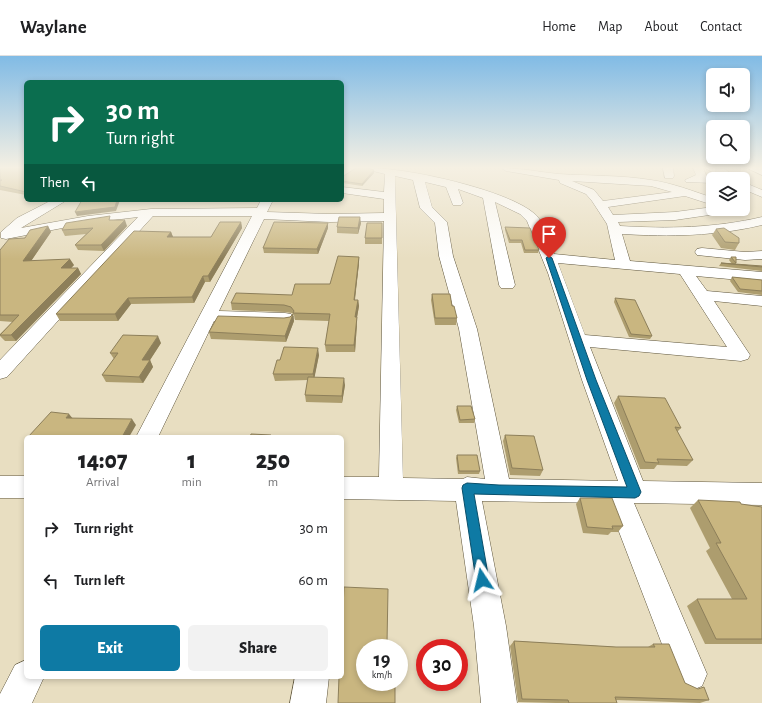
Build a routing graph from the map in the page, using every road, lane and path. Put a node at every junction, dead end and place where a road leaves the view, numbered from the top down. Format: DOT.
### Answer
graph roads {
  1 [pos="388,198"];
  2 [pos="423,198"];
  3 [pos="455,198"];
  4 [pos="488,198"];
  5 [pos="493,198"];
  6 [pos="595,198"];
  7 [pos="653,198"];
  8 [pos="57,202"];
  9 [pos="457,203"];
  10 [pos="600,205"];
  11 [pos="262,209"];
  12 [pos="149,213"];
  13 [pos="706,213"];
  14 [pos="746,216"];
  15 [pos="391,217"];
  16 [pos="609,218"];
  17 [pos="762,222"];
  18 [pos="614,230"];
  19 [pos="3,236"];
  20 [pos="702,252"];
  21 [pos="762,255"];
  22 [pos="549,258"];
  23 [pos="624,265"];
  24 [pos="685,270"];
  25 [pos="762,277"];
  26 [pos="507,285"];
  27 [pos="701,295"];
  28 [pos="762,301"];
  29 [pos="208,316"];
  30 [pos="285,318"];
  31 [pos="578,340"];
  32 [pos="0,372"];
  33 [pos="148,435"];
  34 [pos="0,487"];
  35 [pos="24,487"];
  36 [pos="344,488"];
  37 [pos="391,488"];
  38 [pos="467,488"];
  39 [pos="499,491"];
  40 [pos="625,492"];
  41 [pos="762,494"];
  42 [pos="690,674"];
  43 [pos="26,679"];
  44 [pos="312,679"];
  45 [pos="14,703"];
  46 [pos="308,703"];
  47 [pos="498,703"];
  1 -- 15 [label="street"];
  2 -- 39 [label="street"];
  3 -- 9 [label="street"];
  4 -- 26 [label="street"];
  5 -- 22 [label="street"];
  6 -- 10 [label="street"];
  7 -- 10 [label="street"];
  8 -- 19 [label="street"];
  10 -- 16 [label="street"];
  11 -- 12 [label="street"];
  11 -- 15 [label="street"];
  11 -- 29 [label="street"];
  12 -- 19 [label="street"];
  12 -- 32 [label="street"];
  13 -- 16 [label="street"];
  14 -- 17 [label="street"];
  15 -- 37 [label="street"];
  16 -- 18 [label="street"];
  17 -- 18 [label="street"];
  18 -- 23 [label="street"];
  20 -- 21 [label="street"];
  22 -- 23 [label="street"];
  22 -- 31 [label="street"];
  23 -- 24 [label="street"];
  24 -- 25 [label="street"];
  24 -- 27 [label="street"];
  27 -- 28 [label="street"];
  27 -- 31 [label="street"];
  29 -- 30 [label="street"];
  29 -- 33 [label="street"];
  31 -- 40 [label="street"];
  34 -- 35 [label="street"];
  36 -- 37 [label="street"];
  37 -- 38 [label="street"];
  38 -- 39 [label="street"];
  38 -- 47 [label="street"];
  39 -- 40 [label="street"];
  40 -- 41 [label="street"];
  40 -- 42 [label="street"];
  43 -- 45 [label="street"];
  44 -- 46 [label="street"];
}
